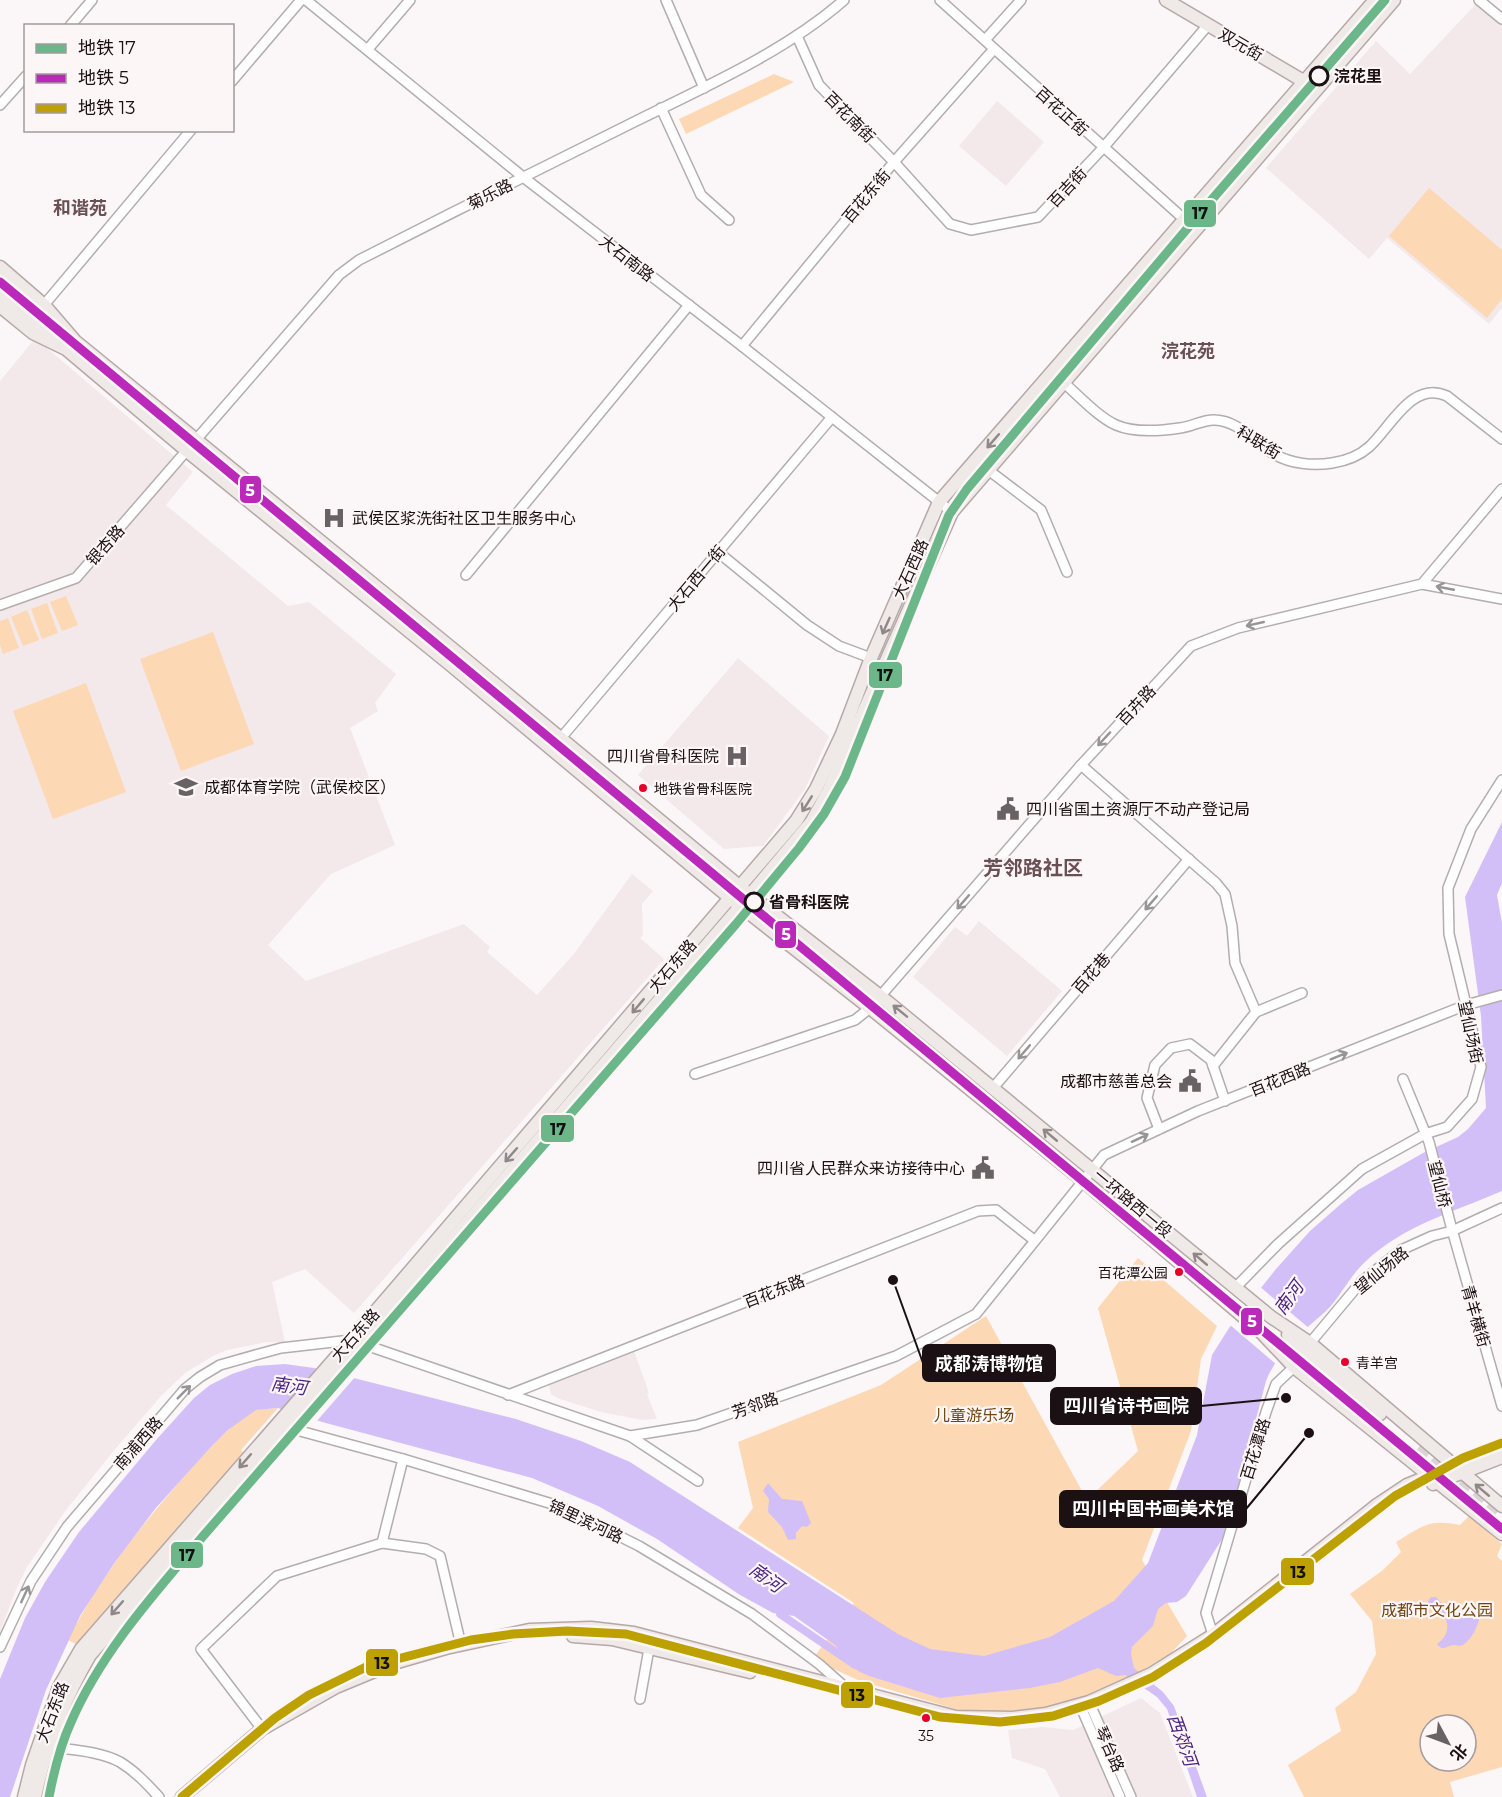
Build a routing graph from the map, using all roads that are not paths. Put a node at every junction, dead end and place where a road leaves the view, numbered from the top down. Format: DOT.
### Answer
graph roads {
  1 [pos="92,0"];
  2 [pos="301,0"];
  3 [pos="306,0"];
  4 [pos="410,0"];
  5 [pos="666,0"];
  6 [pos="844,0"];
  7 [pos="940,0"];
  8 [pos="1021,0"];
  9 [pos="1166,0"];
  10 [pos="1375,0"];
  11 [pos="1394,0"];
  12 [pos="1479,0"];
  13 [pos="1502,19"];
  14 [pos="72,24"];
  15 [pos="1208,25"];
  16 [pos="797,36"];
  17 [pos="985,40"];
  18 [pos="368,49"];
  19 [pos="993,49"];
  20 [pos="24,78"];
  21 [pos="234,79"];
  22 [pos="1303,81"];
  23 [pos="704,88"];
  24 [pos="1316,89"];
  25 [pos="0,105"];
  26 [pos="662,108"];
  27 [pos="189,132"];
  28 [pos="1103,148"];
  29 [pos="894,162"];
  30 [pos="523,177"];
  31 [pos="729,219"];
  32 [pos="1185,220"];
  33 [pos="0,267"];
  34 [pos="0,279"];
  35 [pos="0,293"];
  36 [pos="689,305"];
  37 [pos="0,306"];
  38 [pos="37,312"];
  39 [pos="71,345"];
  40 [pos="742,346"];
  41 [pos="1063,382"];
  42 [pos="832,417"];
  43 [pos="1502,439"];
  44 [pos="196,440"];
  45 [pos="187,451"];
  46 [pos="987,469"];
  47 [pos="1502,489"];
  48 [pos="939,502"];
  49 [pos="952,512"];
  50 [pos="718,552"];
  51 [pos="1067,572"];
  52 [pos="466,575"];
  53 [pos="1422,584"];
  54 [pos="1502,599"];
  55 [pos="0,605"];
  56 [pos="872,658"];
  57 [pos="561,738"];
  58 [pos="1081,765"];
  59 [pos="1502,780"];
  60 [pos="1189,859"];
  61 [pos="740,887"];
  62 [pos="750,895"];
  63 [pos="735,902"];
  64 [pos="1302,993"];
  65 [pos="1502,995"];
  66 [pos="881,996"];
  67 [pos="1471,1004"];
  68 [pos="870,1008"];
  69 [pos="1257,1012"];
  70 [pos="1213,1066"];
  71 [pos="695,1074"];
  72 [pos="1403,1079"];
  73 [pos="993,1088"];
  74 [pos="1225,1101"];
  75 [pos="1159,1129"];
  76 [pos="1427,1138"];
  77 [pos="1091,1169"];
  78 [pos="1082,1180"];
  79 [pos="1502,1208"];
  80 [pos="1451,1228"];
  81 [pos="1034,1240"];
  82 [pos="1235,1288"];
  83 [pos="356,1342"];
  84 [pos="1298,1352"];
  85 [pos="508,1395"];
  86 [pos="1502,1406"];
  87 [pos="290,1421"];
  88 [pos="630,1436"];
  89 [pos="1502,1446"];
  90 [pos="1416,1450"];
  91 [pos="1502,1457"];
  92 [pos="403,1459"];
  93 [pos="1458,1469"];
  94 [pos="1435,1479"];
  95 [pos="698,1481"];
  96 [pos="1502,1506"];
  97 [pos="1502,1534"];
  98 [pos="382,1543"];
  99 [pos="1214,1638"];
  100 [pos="650,1642"];
  101 [pos="461,1645"];
  102 [pos="0,1647"];
  103 [pos="847,1689"];
  104 [pos="640,1699"];
  105 [pos="1086,1707"];
  106 [pos="262,1729"];
  107 [pos="50,1747"];
  108 [pos="24,1797"];
  109 [pos="35,1797"];
  110 [pos="159,1797"];
  111 [pos="182,1797"];
  112 [pos="192,1797"];
  113 [pos="1120,1797"];
  114 [pos="1131,1797"];
  1 -- 14 [label="street"];
  2 -- 21 [label="street"];
  3 -- 18 [label="street, 大石南路"];
  4 -- 18 [label="street"];
  5 -- 23 [label="street"];
  6 -- 16 [label="street, 菊乐路"];
  7 -- 17 [label="street, 百花正街"];
  8 -- 17 [label="street"];
  9 -- 15 [label="main road, 双元街"];
  10 -- 22 [label="main road, 大石西路"];
  11 -- 24 [label="main road, 大石西路"];
  12 -- 13 [label="street"];
  15 -- 22 [label="main road, 双元街"];
  15 -- 28 [label="street, 百吉街"];
  16 -- 23 [label="street, 菊乐路"];
  16 -- 29 [label="street, 百花南街"];
  17 -- 19 [label="street, 百花正街"];
  18 -- 30 [label="street, 大石南路"];
  19 -- 28 [label="street, 百花正街"];
  19 -- 29 [label="street, 百花东街"];
  20 -- 25 [label="street"];
  22 -- 24 [label="main road, 双元街"];
  22 -- 32 [label="main road, 大石西路"];
  23 -- 26 [label="street, 菊乐路"];
  24 -- 41 [label="main road, 大石西路"];
  26 -- 30 [label="street, 菊乐路"];
  26 -- 31 [label="street"];
  27 -- 38 [label="street"];
  28 -- 29 [label="street, 百吉街"];
  28 -- 32 [label="street, 百花正街"];
  29 -- 40 [label="street, 百花东街"];
  30 -- 36 [label="street, 大石南路"];
  30 -- 44 [label="street, 菊乐路"];
  32 -- 48 [label="main road, 大石西路, one-way"];
  33 -- 38 [label="main road, 一环路西一段"];
  34 -- 38 [label="main road"];
  35 -- 38 [label="main road"];
  36 -- 40 [label="street, 大石南路"];
  36 -- 52 [label="street"];
  37 -- 39 [label="main road, 一环路西一段"];
  38 -- 39 [label="main road"];
  38 -- 39 [label="main road, 一环路西一段"];
  39 -- 44 [label="main road, 一环路西一段"];
  39 -- 45 [label="main road, 一环路西一段"];
  40 -- 42 [label="street, 大石南路"];
  41 -- 43 [label="street, 科联街"];
  41 -- 46 [label="main road, 大石西路"];
  42 -- 48 [label="street, 大石南路"];
  42 -- 50 [label="street, 大石西一街"];
  44 -- 45 [label="street, 菊乐路"];
  44 -- 57 [label="main road, 一环路西一段"];
  45 -- 55 [label="street, 银杏路"];
  45 -- 63 [label="main road, 一环路西一段"];
  46 -- 49 [label="main road, 大石西路"];
  46 -- 51 [label="street"];
  47 -- 53 [label="street"];
  48 -- 49 [label="street, 大石南路"];
  48 -- 56 [label="main road, 大石西路, one-way"];
  49 -- 62 [label="main road, 大石西路"];
  50 -- 56 [label="street"];
  50 -- 57 [label="street, 大石西一街"];
  54 -- 53 [label="street, 百卉路, one-way"];
  53 -- 58 [label="street, 百卉路, one-way"];
  56 -- 61 [label="main road, 大石西路, one-way"];
  57 -- 61 [label="main road, 一环路西一段"];
  58 -- 60 [label="street"];
  58 -- 66 [label="street, 百卉路, one-way"];
  59 -- 67 [label="street, 望仙场街"];
  60 -- 69 [label="street"];
  60 -- 73 [label="street, 百花巷, one-way"];
  61 -- 62 [label="main road, 一环路西一段"];
  61 -- 63 [label="main road, 大石西路"];
  62 -- 63 [label="main road, 大石西路"];
  62 -- 66 [label="main road, 一环路西一段"];
  63 -- 68 [label="main road, 一环路西一段"];
  63 -- 83 [label="main road, 大石东路"];
  64 -- 69 [label="street"];
  65 -- 67 [label="street, 百花西路"];
  66 -- 68 [label="street, 百卉路"];
  73 -- 66 [label="main road, 一环路西一段, one-way"];
  74 -- 67 [label="street, 百花西路, one-way"];
  67 -- 76 [label="street, 望仙场街"];
  68 -- 71 [label="street, 百卉路"];
  68 -- 78 [label="main road, 一环路西一段"];
  69 -- 70 [label="street"];
  70 -- 74 [label="street"];
  70 -- 75 [label="street"];
  72 -- 76 [label="street, 望仙桥"];
  77 -- 73 [label="main road, 一环路西一段, one-way"];
  74 -- 75 [label="street, 百花西路"];
  77 -- 75 [label="street, 百花西路, one-way"];
  76 -- 80 [label="street, 望仙桥"];
  76 -- 82 [label="street, 望仙场街"];
  77 -- 78 [label="street, 芳邻路"];
  82 -- 77 [label="main road, 一环路西一段, one-way"];
  78 -- 81 [label="street, 芳邻路"];
  78 -- 84 [label="main road, 一环路西一段"];
  79 -- 80 [label="street, 望仙场路"];
  80 -- 84 [label="street, 望仙场路"];
  80 -- 86 [label="street, 青羊横街"];
  81 -- 85 [label="street, 百花东路"];
  81 -- 88 [label="street, 芳邻路"];
  82 -- 84 [label="main road, 一环路西一段"];
  83 -- 85 [label="street, 芳邻路"];
  83 -- 87 [label="main road, 大石东路"];
  83 -- 87 [label="main road, 大石东路"];
  102 -- 83 [label="street, 南浦西路, one-way"];
  84 -- 90 [label="main road"];
  84 -- 93 [label="main road"];
  84 -- 94 [label="main road"];
  84 -- 99 [label="street, 百花潭路"];
  85 -- 88 [label="street, 芳邻路"];
  87 -- 92 [label="street, 锦里滨河路"];
  87 -- 107 [label="main road, 大石东路"];
  87 -- 108 [label="main road, 大石东路, one-way"];
  88 -- 95 [label="street"];
  89 -- 93 [label="main road"];
  91 -- 93 [label="main road"];
  92 -- 98 [label="street"];
  92 -- 103 [label="street, 锦里滨河路"];
  93 -- 94 [label="main road"];
  96 -- 93 [label="main road, one-way"];
  94 -- 97 [label="main road"];
  94 -- 99 [label="main road"];
  98 -- 101 [label="street"];
  98 -- 106 [label="street"];
  99 -- 105 [label="main road"];
  100 -- 101 [label="main road"];
  100 -- 103 [label="main road"];
  100 -- 104 [label="street"];
  100 -- 105 [label="main road"];
  100 -- 112 [label="main road"];
  101 -- 106 [label="main road"];
  103 -- 105 [label="main road"];
  105 -- 113 [label="street, 琴台路"];
  105 -- 114 [label="street, 琴台路"];
  106 -- 111 [label="main road"];
  107 -- 109 [label="main road, 大石东路"];
  107 -- 110 [label="street"];
}
